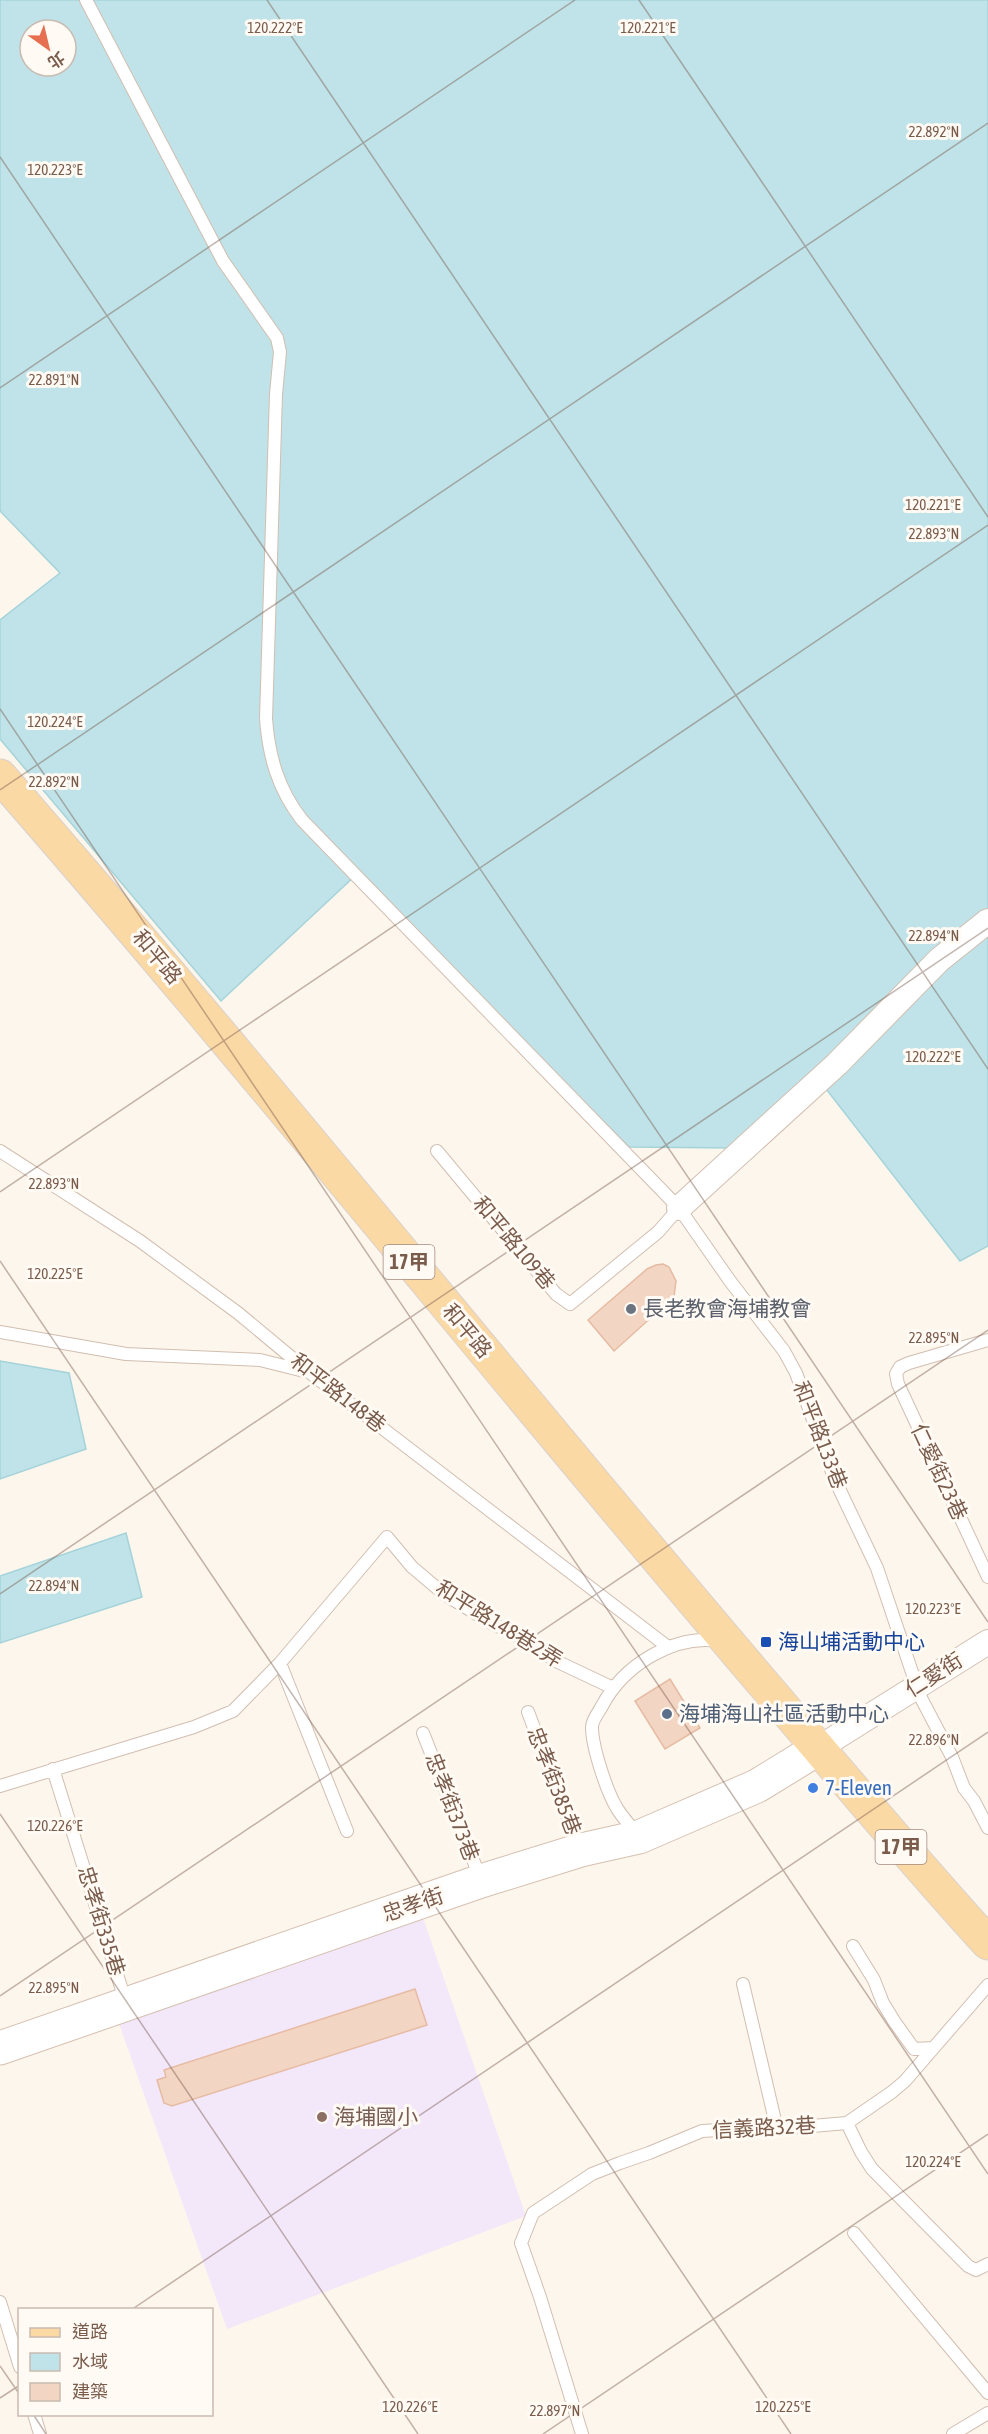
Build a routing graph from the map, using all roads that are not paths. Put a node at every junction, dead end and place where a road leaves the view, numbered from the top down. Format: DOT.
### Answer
graph roads {
  1 [pos="86,0"];
  2 [pos="0,776"];
  3 [pos="988,921"];
  4 [pos="0,1151"];
  5 [pos="437,1151"];
  6 [pos="679,1209"];
  7 [pos="0,1332"];
  8 [pos="988,1340"];
  9 [pos="309,1372"];
  10 [pos="988,1577"];
  11 [pos="729,1643"];
  12 [pos="987,1644"];
  13 [pos="668,1647"];
  14 [pos="280,1663"];
  15 [pos="916,1686"];
  16 [pos="611,1687"];
  17 [pos="528,1712"];
  18 [pos="423,1733"];
  19 [pos="819,1748"];
  20 [pos="53,1769"];
  21 [pos="0,1786"];
  22 [pos="988,1828"];
  23 [pos="347,1831"];
  24 [pos="639,1837"];
  25 [pos="581,1850"];
  26 [pos="481,1881"];
  27 [pos="988,1943"];
  28 [pos="852,1947"];
  29 [pos="743,1984"];
  30 [pos="988,1984"];
  31 [pos="127,2004"];
  32 [pos="0,2048"];
  33 [pos="933,2048"];
  34 [pos="847,2123"];
  35 [pos="777,2129"];
  36 [pos="854,2233"];
  37 [pos="988,2264"];
  38 [pos="0,2302"];
  39 [pos="18,2360"];
  40 [pos="988,2393"];
  41 [pos="988,2413"];
  42 [pos="34,2416"];
  43 [pos="40,2434"];
  44 [pos="582,2434"];
  45 [pos="953,2434"];
  1 -- 6 [label="lane, 和平路133巷"];
  2 -- 11 [label="main road, 和平路 / 17甲"];
  3 -- 6 [label="street"];
  4 -- 9 [label="lane, 和平路148巷"];
  5 -- 6 [label="lane, 和平路109巷"];
  6 -- 15 [label="lane, 和平路133巷"];
  7 -- 9 [label="lane"];
  8 -- 10 [label="lane, 仁愛街23巷"];
  9 -- 13 [label="lane, 和平路148巷"];
  11 -- 13 [label="lane"];
  11 -- 19 [label="main road, 和平路 / 17甲"];
  12 -- 15 [label="street, 仁愛街"];
  13 -- 16 [label="lane"];
  14 -- 16 [label="lane, 和平路148巷2弄"];
  14 -- 20 [label="lane, 和平路148巷2弄"];
  14 -- 23 [label="lane"];
  15 -- 19 [label="street, 仁愛街"];
  15 -- 22 [label="lane, 和平路133巷"];
  16 -- 24 [label="lane"];
  17 -- 25 [label="lane, 忠孝街385巷"];
  18 -- 26 [label="lane, 忠孝街373巷"];
  19 -- 24 [label="street, 忠孝街"];
  19 -- 27 [label="main road, 17甲"];
  20 -- 21 [label="lane, 和平路148巷2弄"];
  20 -- 31 [label="lane, 忠孝街335巷"];
  24 -- 25 [label="street, 忠孝街"];
  25 -- 26 [label="street, 忠孝街"];
  26 -- 31 [label="street, 忠孝街"];
  28 -- 33 [label="lane"];
  29 -- 35 [label="lane"];
  30 -- 33 [label="lane, 信義路32巷"];
  31 -- 32 [label="street, 忠孝街"];
  33 -- 34 [label="lane, 信義路32巷"];
  34 -- 35 [label="lane, 信義路32巷"];
  34 -- 37 [label="lane"];
  35 -- 44 [label="lane, 信義路32巷"];
  36 -- 40 [label="lane"];
  38 -- 39 [label="lane"];
  41 -- 45 [label="lane"];
  42 -- 43 [label="lane"];
}
